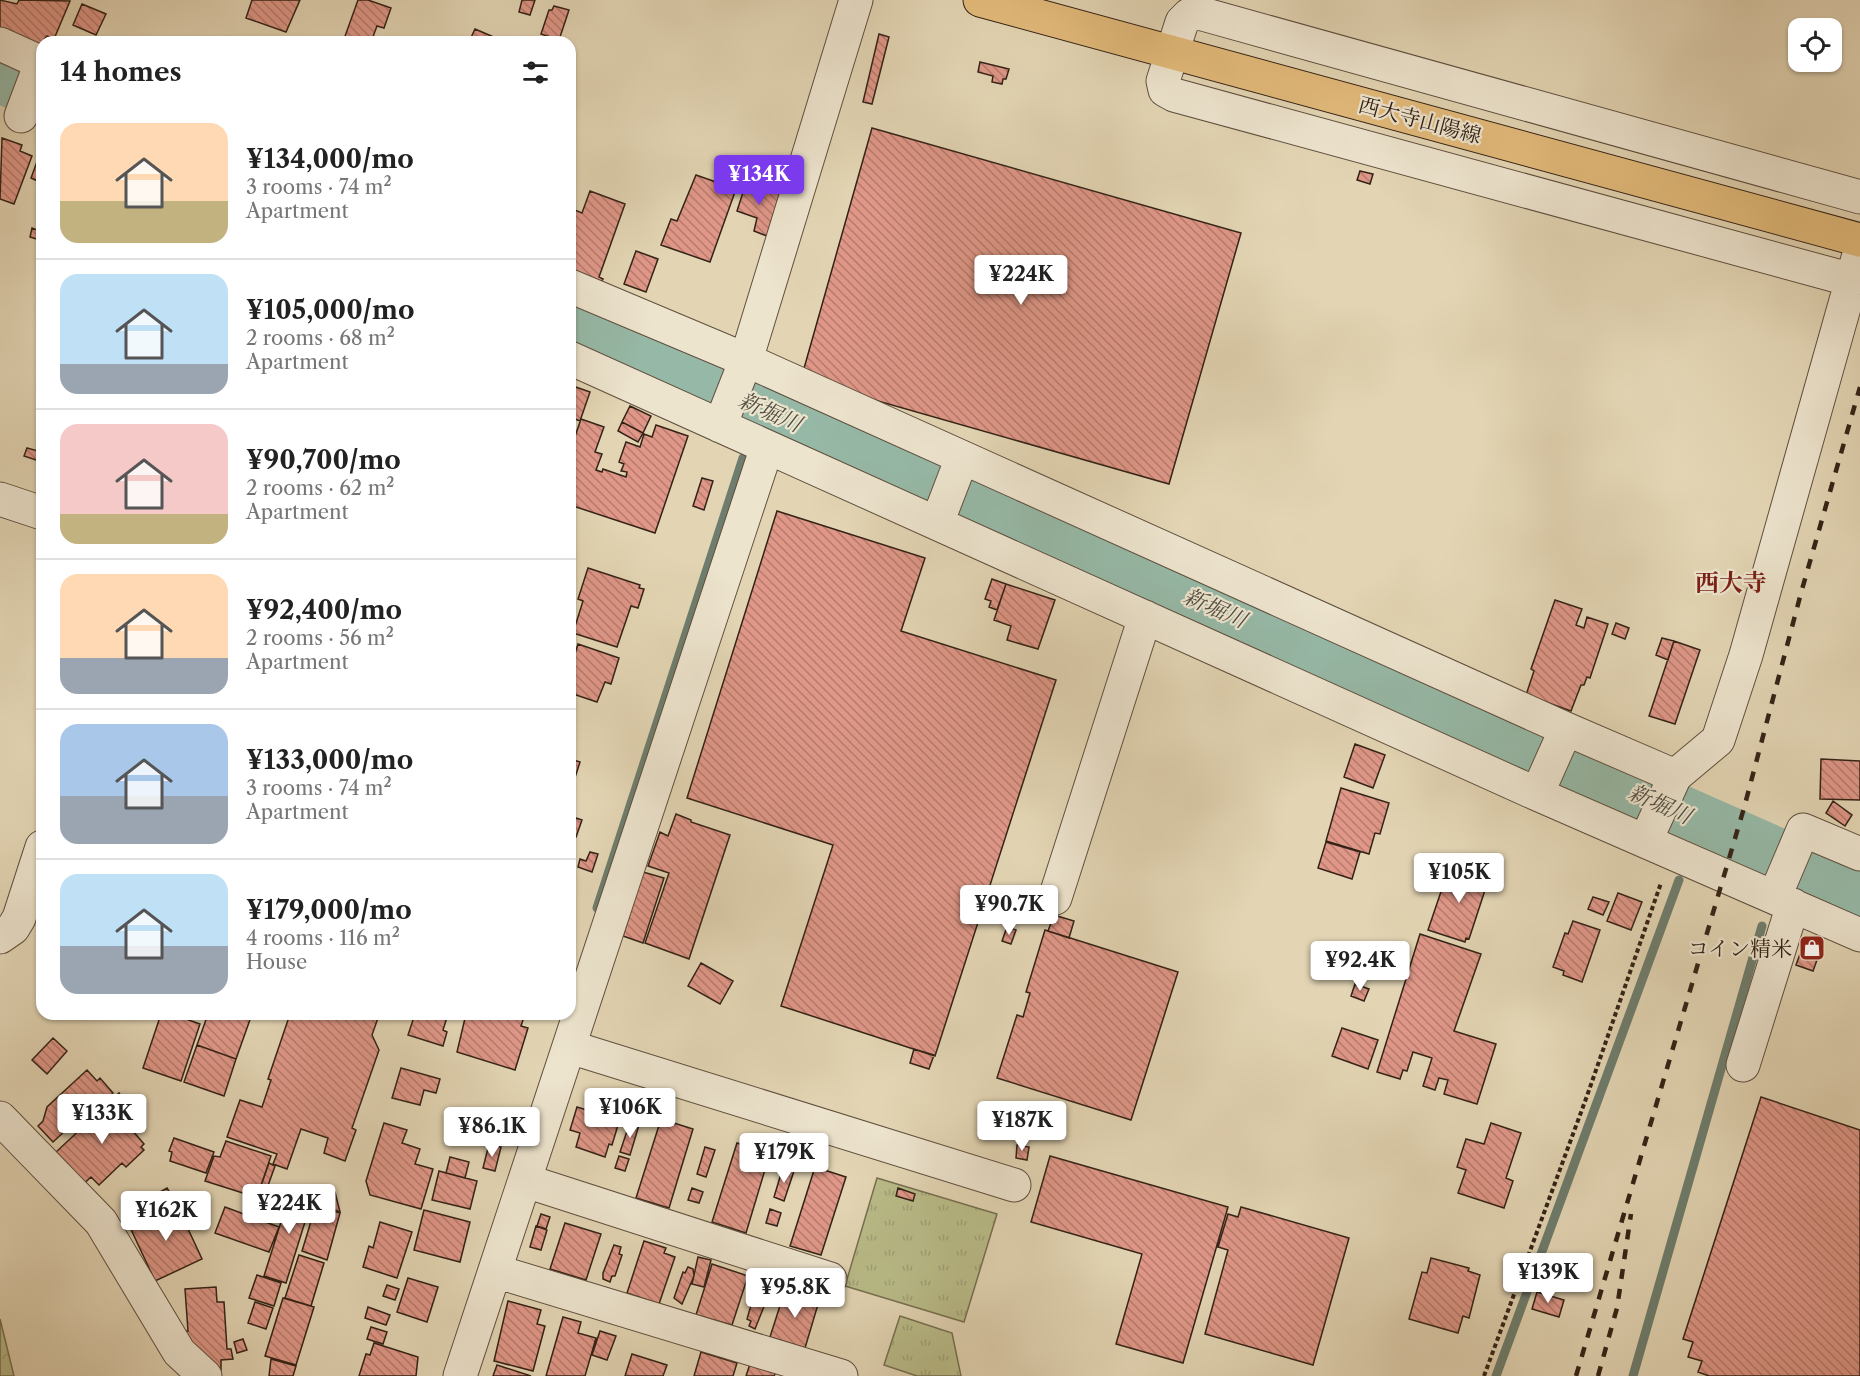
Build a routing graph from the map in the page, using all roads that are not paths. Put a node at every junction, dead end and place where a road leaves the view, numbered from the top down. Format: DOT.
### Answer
graph roads {
  1 [pos="856,0"];
  2 [pos="980,0"];
  3 [pos="0,44"];
  4 [pos="1172,53"];
  5 [pos="36,64"];
  6 [pos="36,77"];
  7 [pos="22,114"];
  8 [pos="1860,197"];
  9 [pos="1860,240"];
  10 [pos="1856,265"];
  11 [pos="576,289"];
  12 [pos="576,360"];
  13 [pos="743,368"];
  14 [pos="722,419"];
  15 [pos="768,447"];
  16 [pos="960,463"];
  17 [pos="0,499"];
  18 [pos="36,511"];
  19 [pos="939,516"];
  20 [pos="1145,617"];
  21 [pos="1563,735"];
  22 [pos="1673,780"];
  23 [pos="1540,788"];
  24 [pos="1657,840"];
  25 [pos="1860,854"];
  26 [pos="36,866"];
  27 [pos="1783,894"];
  28 [pos="1055,898"];
  29 [pos="1860,935"];
  30 [pos="0,937"];
  31 [pos="570,1047"];
  32 [pos="1743,1065"];
  33 [pos="0,1118"];
  34 [pos="525,1181"];
  35 [pos="1014,1185"];
  36 [pos="495,1270"];
  37 [pos="830,1279"];
  38 [pos="205,1376"];
  39 [pos="460,1376"];
  40 [pos="841,1376"];
  1 -- 13 [label="street"];
  2 -- 4 [label="main road, 西大寺山陽線"];
  3 -- 5 [label="street"];
  4 -- 8 [label="street"];
  4 -- 9 [label="main road, 西大寺山陽線"];
  4 -- 10 [label="street"];
  6 -- 7 [label="street"];
  10 -- 22 [label="street"];
  11 -- 13 [label="street"];
  12 -- 14 [label="street"];
  13 -- 14 [label="street"];
  13 -- 16 [label="street"];
  14 -- 15 [label="street"];
  15 -- 19 [label="street"];
  15 -- 31 [label="street"];
  16 -- 19 [label="street"];
  16 -- 21 [label="street"];
  17 -- 18 [label="street"];
  19 -- 20 [label="street"];
  20 -- 23 [label="street"];
  20 -- 28 [label="street"];
  21 -- 22 [label="street"];
  21 -- 23 [label="street"];
  22 -- 24 [label="street"];
  23 -- 24 [label="street"];
  24 -- 27 [label="street"];
  25 -- 27 [label="street"];
  26 -- 30 [label="street"];
  27 -- 29 [label="street"];
  27 -- 32 [label="street"];
  31 -- 34 [label="street"];
  31 -- 35 [label="street"];
  33 -- 38 [label="street"];
  34 -- 36 [label="street"];
  34 -- 37 [label="street"];
  36 -- 39 [label="street"];
  36 -- 40 [label="street"];
}
